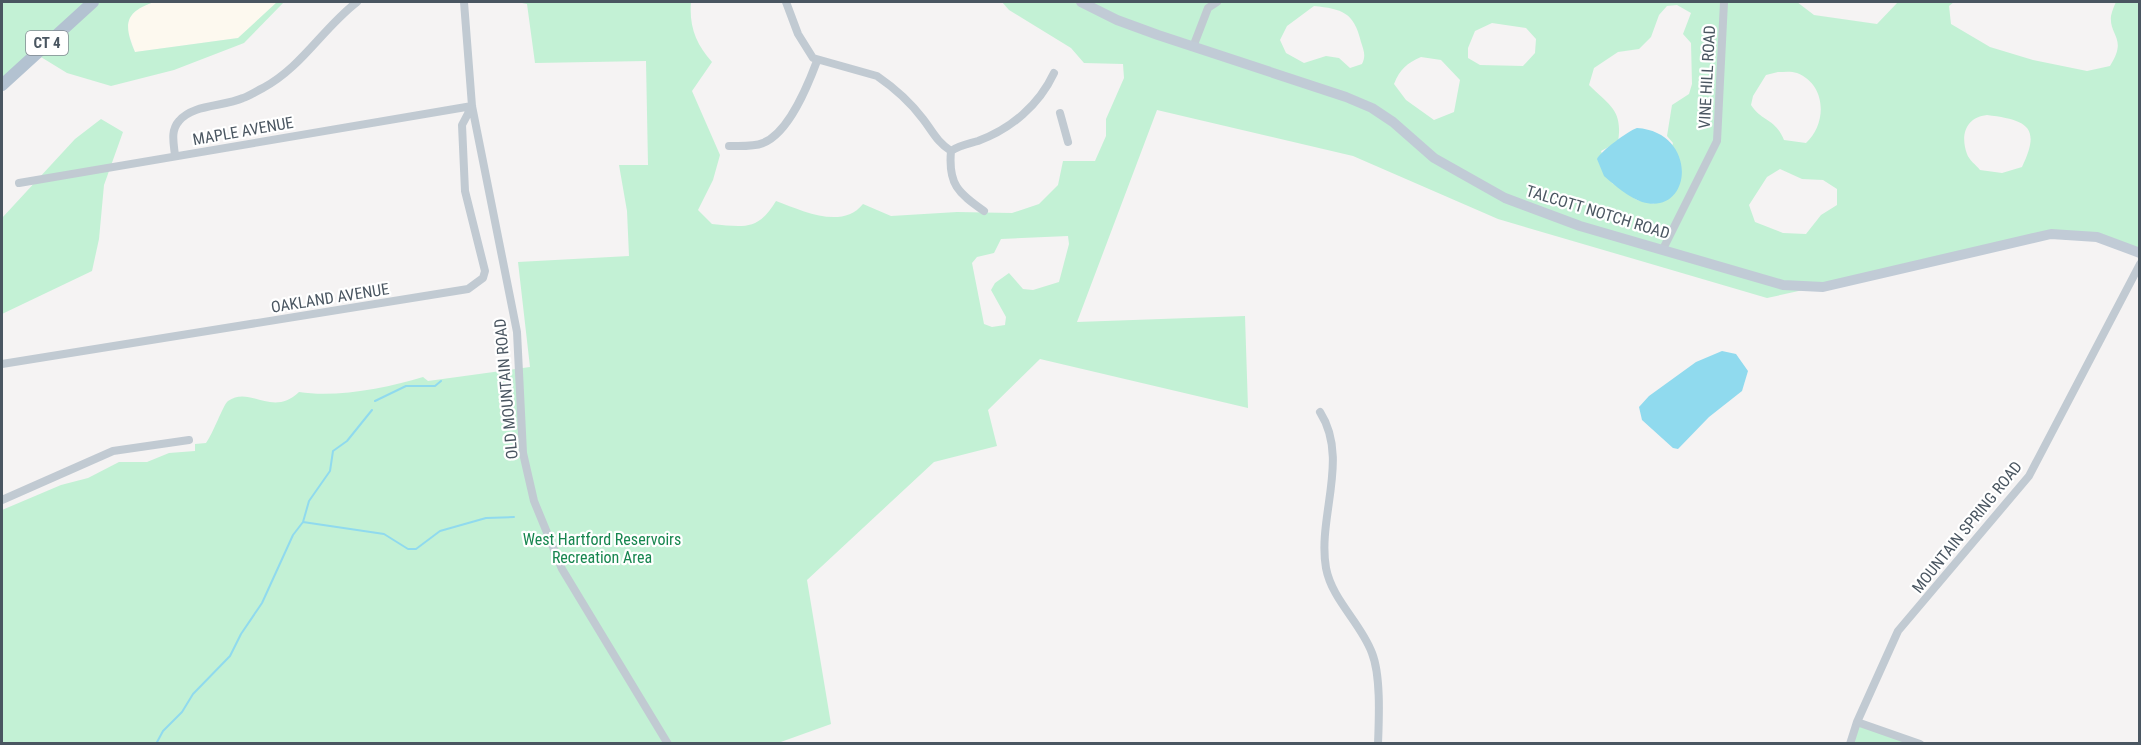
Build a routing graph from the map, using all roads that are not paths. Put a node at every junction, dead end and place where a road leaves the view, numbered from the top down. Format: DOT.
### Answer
graph roads {
  1 [pos="93,2"];
  2 [pos="357,2"];
  3 [pos="464,2"];
  4 [pos="786,2"];
  5 [pos="1081,2"];
  6 [pos="1217,2"];
  7 [pos="1724,2"];
  8 [pos="1193,47"];
  9 [pos="817,61"];
  10 [pos="1054,73"];
  11 [pos="2,85"];
  12 [pos="472,106"];
  13 [pos="1060,113"];
  14 [pos="1068,142"];
  15 [pos="729,146"];
  16 [pos="951,151"];
  17 [pos="175,156"];
  18 [pos="19,183"];
  19 [pos="984,211"];
  20 [pos="1663,249"];
  21 [pos="2139,253"];
  22 [pos="2139,264"];
  23 [pos="2,364"];
  24 [pos="1320,412"];
  25 [pos="189,440"];
  26 [pos="2,500"];
  27 [pos="1857,722"];
  28 [pos="668,744"];
  29 [pos="1378,744"];
  30 [pos="1850,744"];
  31 [pos="1920,744"];
  1 -- 11 [label="main road, CT 4"];
  2 -- 17 [label="street"];
  3 -- 12 [label="street, OLD MOUNTAIN ROAD"];
  4 -- 9 [label="street"];
  5 -- 8 [label="street, TALCOTT NOTCH ROAD"];
  6 -- 8 [label="street"];
  7 -- 20 [label="street, VINE HILL ROAD"];
  8 -- 20 [label="street, TALCOTT NOTCH ROAD"];
  9 -- 15 [label="street"];
  9 -- 16 [label="street"];
  10 -- 16 [label="street"];
  12 -- 17 [label="street, MAPLE AVENUE"];
  12 -- 23 [label="street, OAKLAND AVENUE"];
  12 -- 28 [label="street, OLD MOUNTAIN ROAD"];
  13 -- 14 [label="street"];
  16 -- 19 [label="street"];
  17 -- 18 [label="street, MAPLE AVENUE"];
  20 -- 21 [label="street, TALCOTT NOTCH ROAD"];
  22 -- 27 [label="street, MOUNTAIN SPRING ROAD"];
  24 -- 29 [label="street"];
  25 -- 26 [label="street"];
  27 -- 30 [label="street, MOUNTAIN SPRING ROAD"];
  27 -- 31 [label="street"];
}
